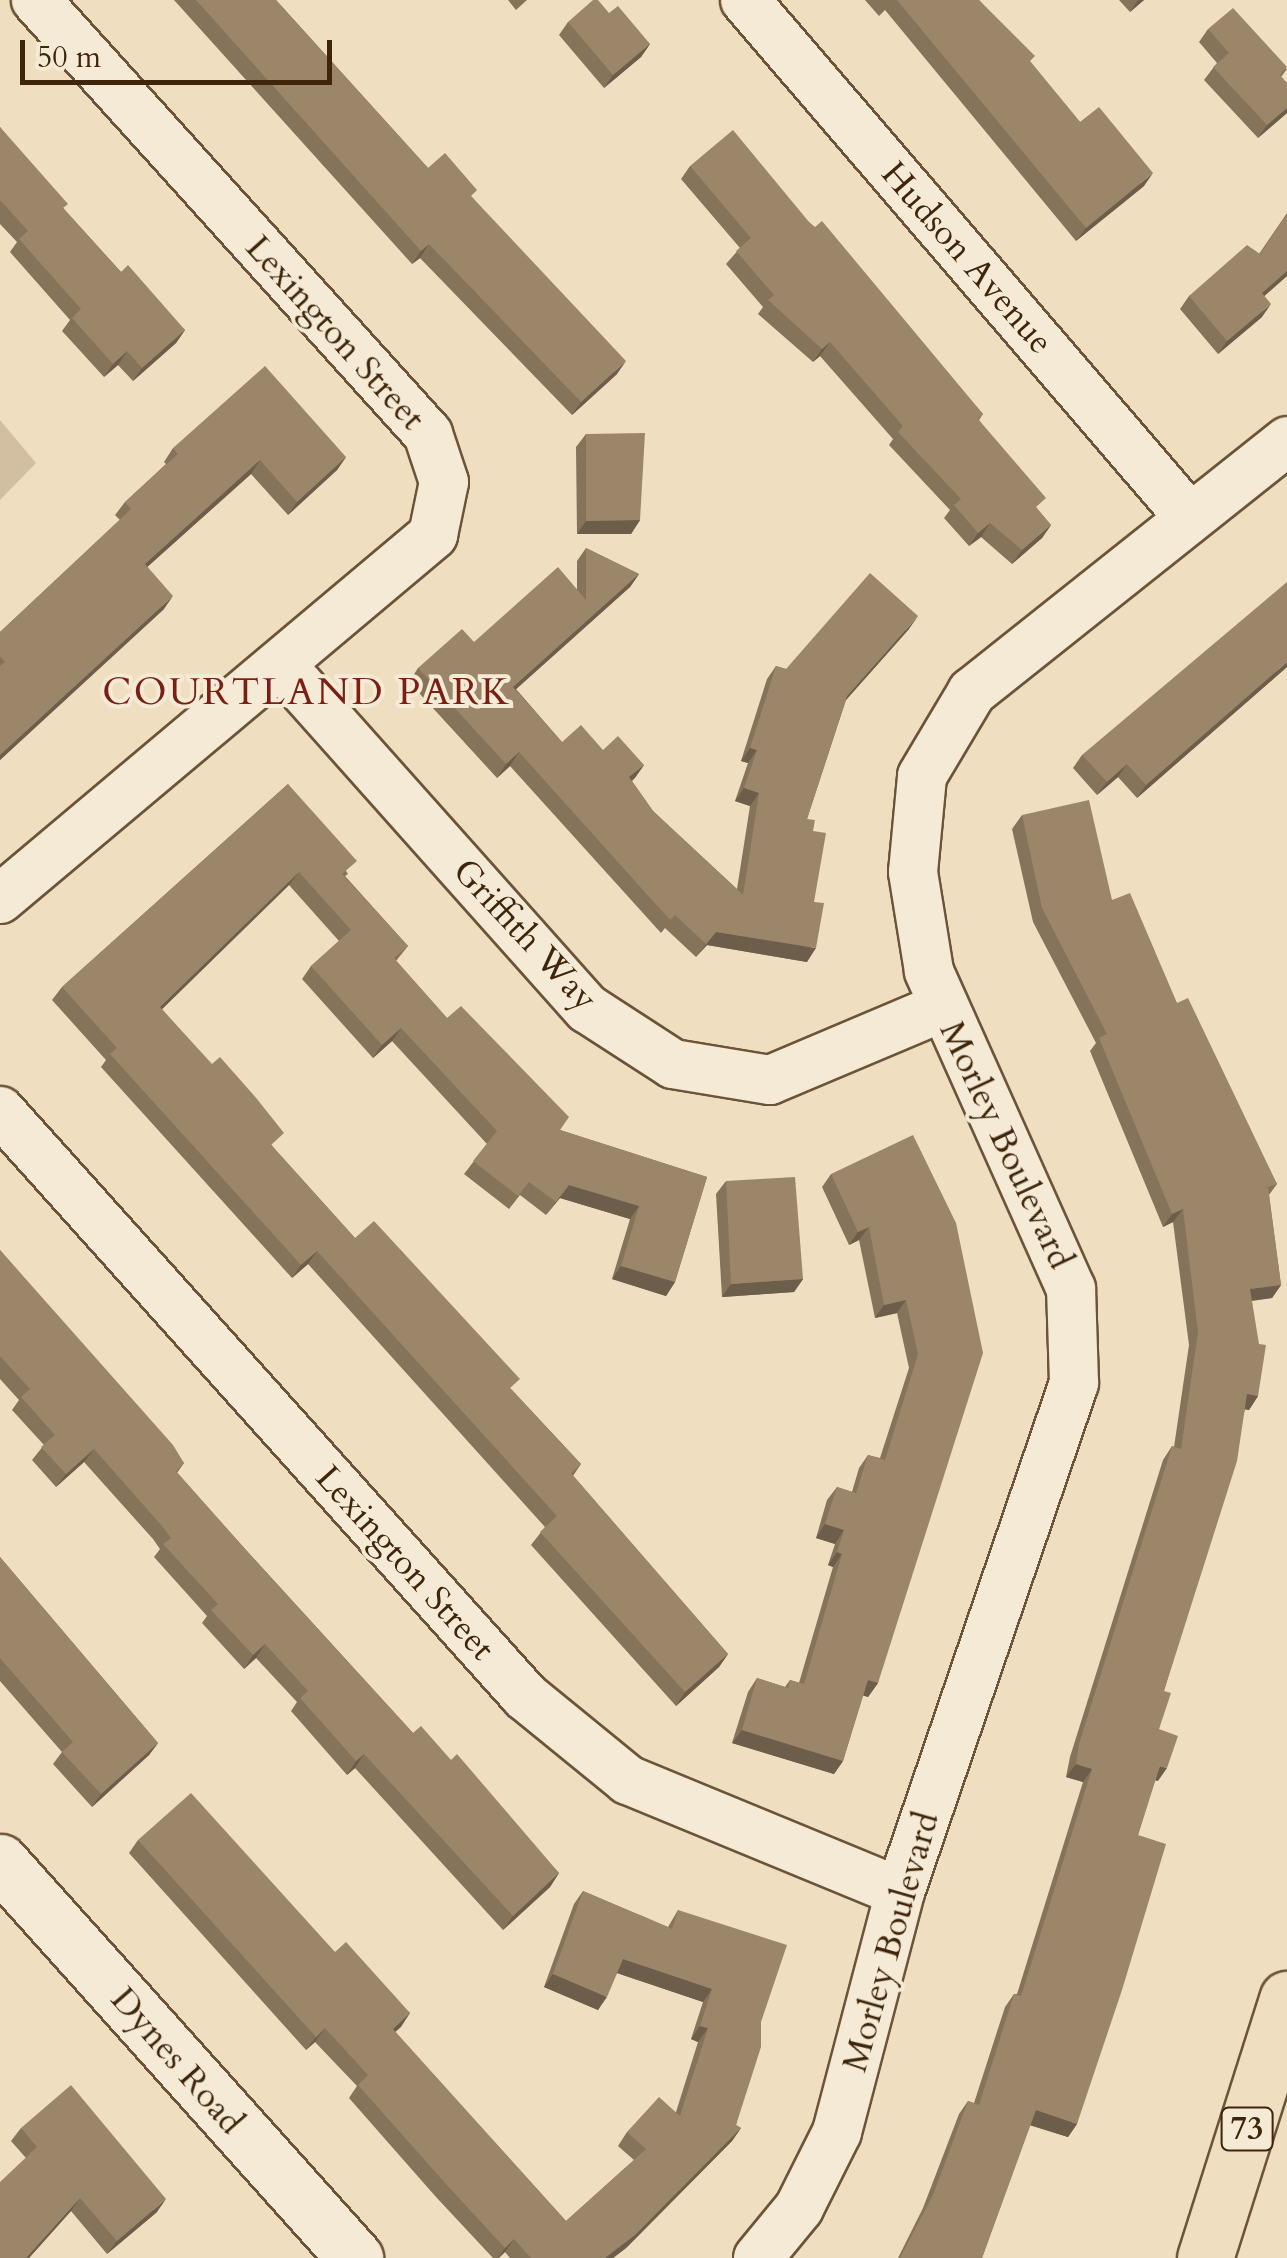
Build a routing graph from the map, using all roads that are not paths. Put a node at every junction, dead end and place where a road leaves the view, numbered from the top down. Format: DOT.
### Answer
graph roads {
  1 [pos="36,0"];
  2 [pos="745,0"];
  3 [pos="1287,442"];
  4 [pos="1189,517"];
  5 [pos="281,665"];
  6 [pos="0,898"];
  7 [pos="942,1007"];
  8 [pos="0,1111"];
  9 [pos="0,1862"];
  10 [pos="900,1892"];
  11 [pos="1287,1999"];
  12 [pos="355,2258"];
  13 [pos="758,2258"];
  14 [pos="1205,2258"];
  1 -- 5 [label="street, Lexington Street"];
  2 -- 4 [label="street, Hudson Avenue"];
  3 -- 4 [label="street, Morley Boulevard"];
  4 -- 7 [label="street, Morley Boulevard"];
  5 -- 6 [label="street, Lexington Street"];
  5 -- 7 [label="street, Griffith Way"];
  7 -- 10 [label="street, Morley Boulevard"];
  8 -- 10 [label="street, Lexington Street"];
  9 -- 12 [label="street, Dynes Road"];
  10 -- 13 [label="street, Morley Boulevard"];
  11 -- 14 [label="main road, 73"];
}
